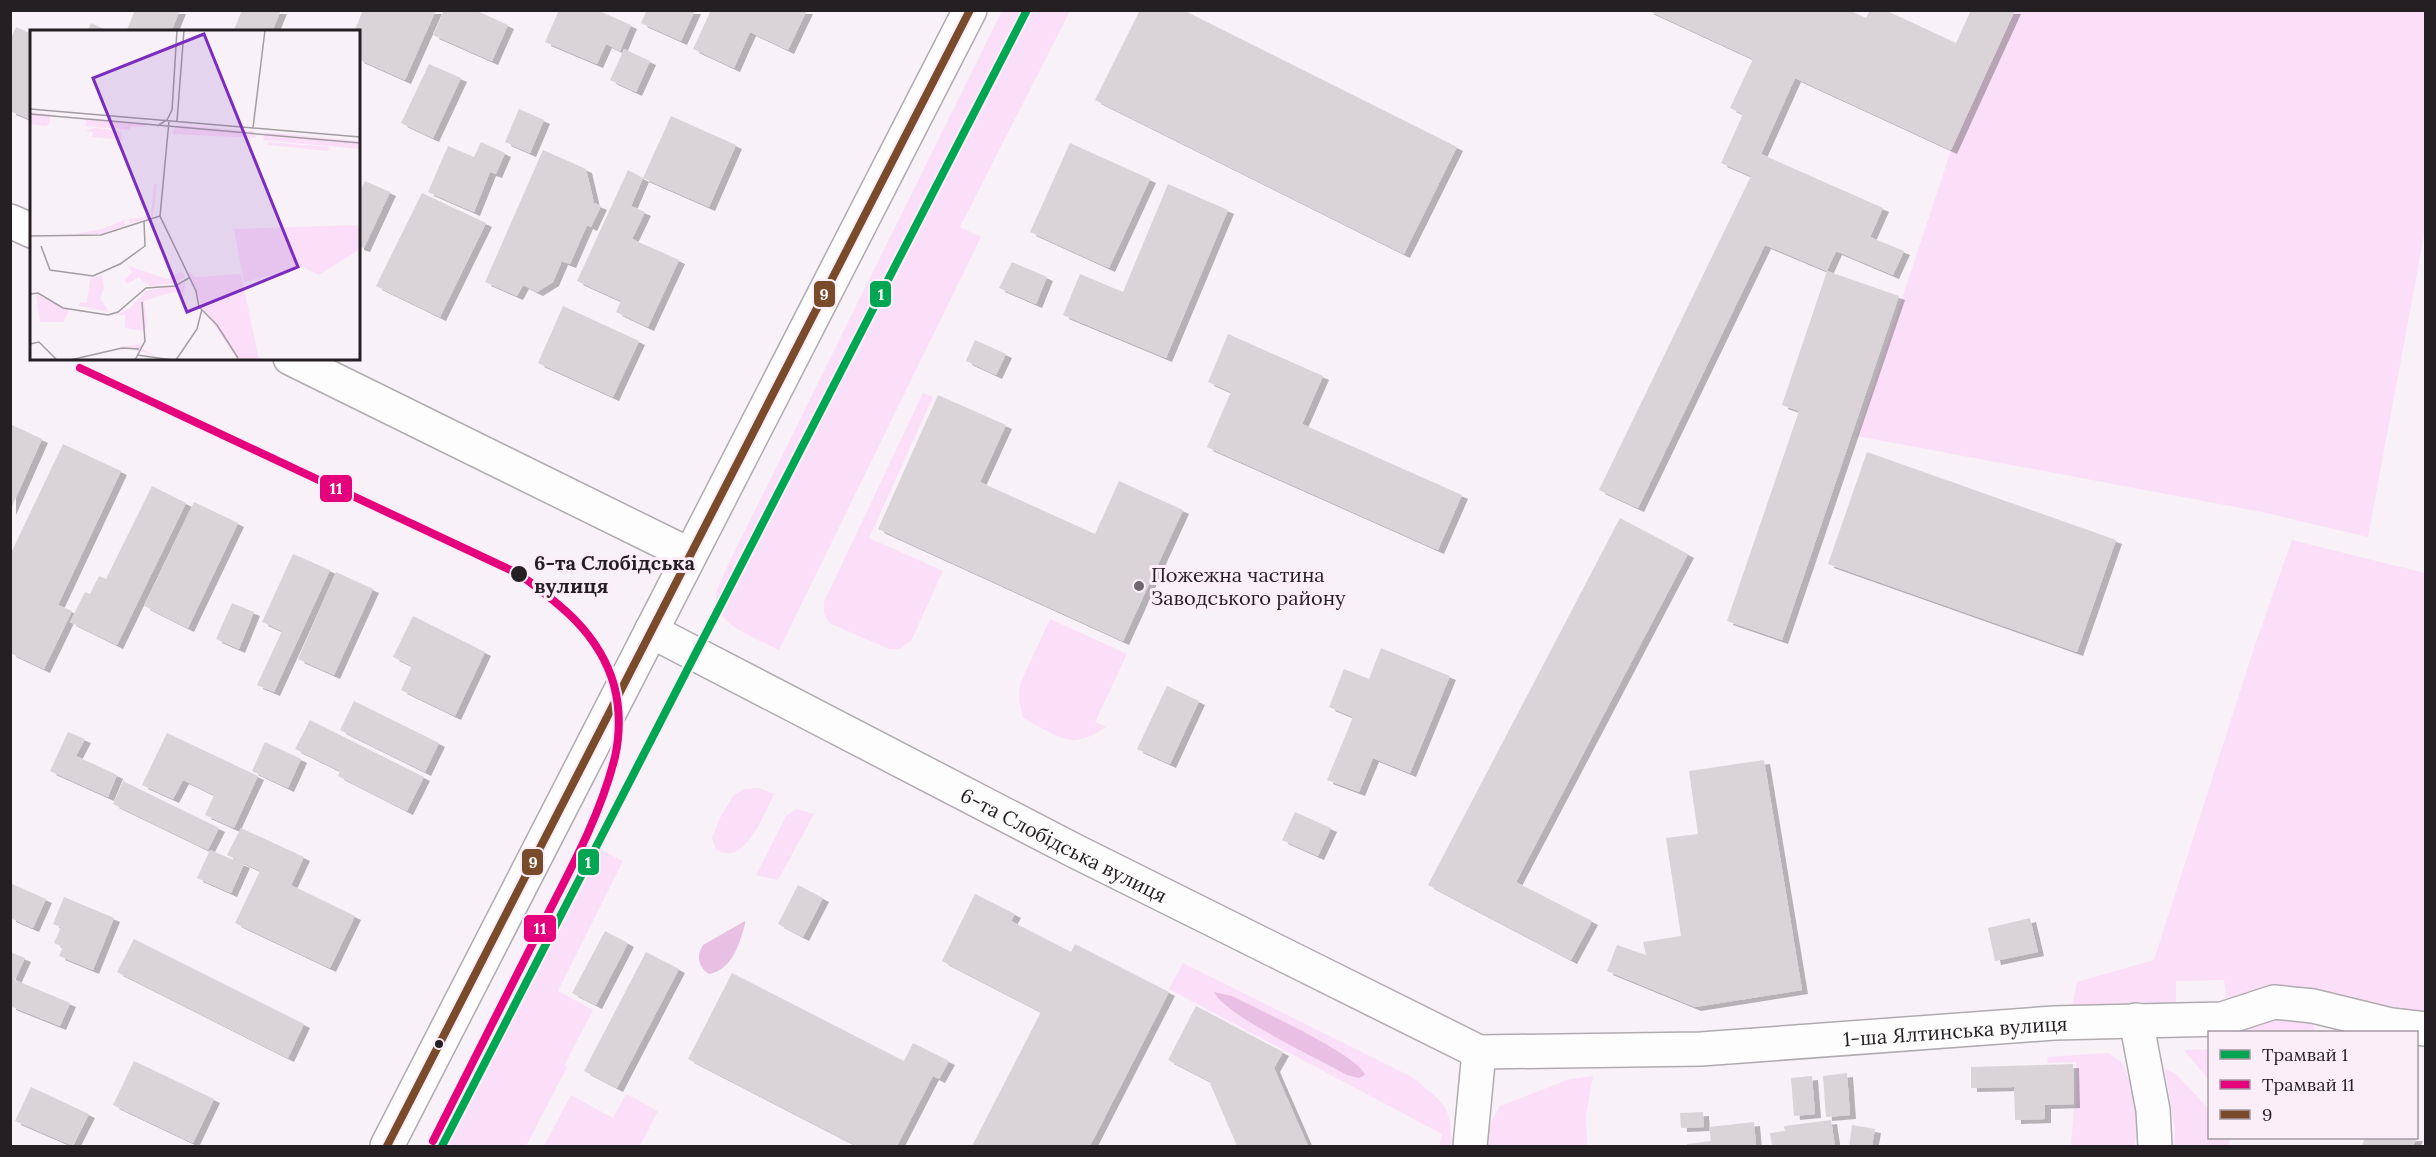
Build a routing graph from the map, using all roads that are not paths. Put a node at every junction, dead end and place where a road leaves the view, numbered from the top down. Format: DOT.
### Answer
graph roads {
  1 [pos="970,10"];
  2 [pos="10,221"];
  3 [pos="30,230"];
  4 [pos="294,360"];
  5 [pos="690,555"];
  6 [pos="651,631"];
  7 [pos="2136,1020"];
  8 [pos="2426,1029"];
  9 [pos="1479,1052"];
  10 [pos="387,1146"];
  11 [pos="1470,1146"];
  12 [pos="2155,1146"];
  1 -- 5 [label="street"];
  2 -- 3 [label="street"];
  4 -- 5 [label="street"];
  5 -- 6 [label="street"];
  6 -- 9 [label="street, 6-та Слобідська вулиця"];
  6 -- 10 [label="street"];
  7 -- 8 [label="street, 1-ша Ялтинська вулиця"];
  7 -- 9 [label="street, 1-ша Ялтинська вулиця"];
  7 -- 12 [label="street"];
  9 -- 11 [label="street"];
}
